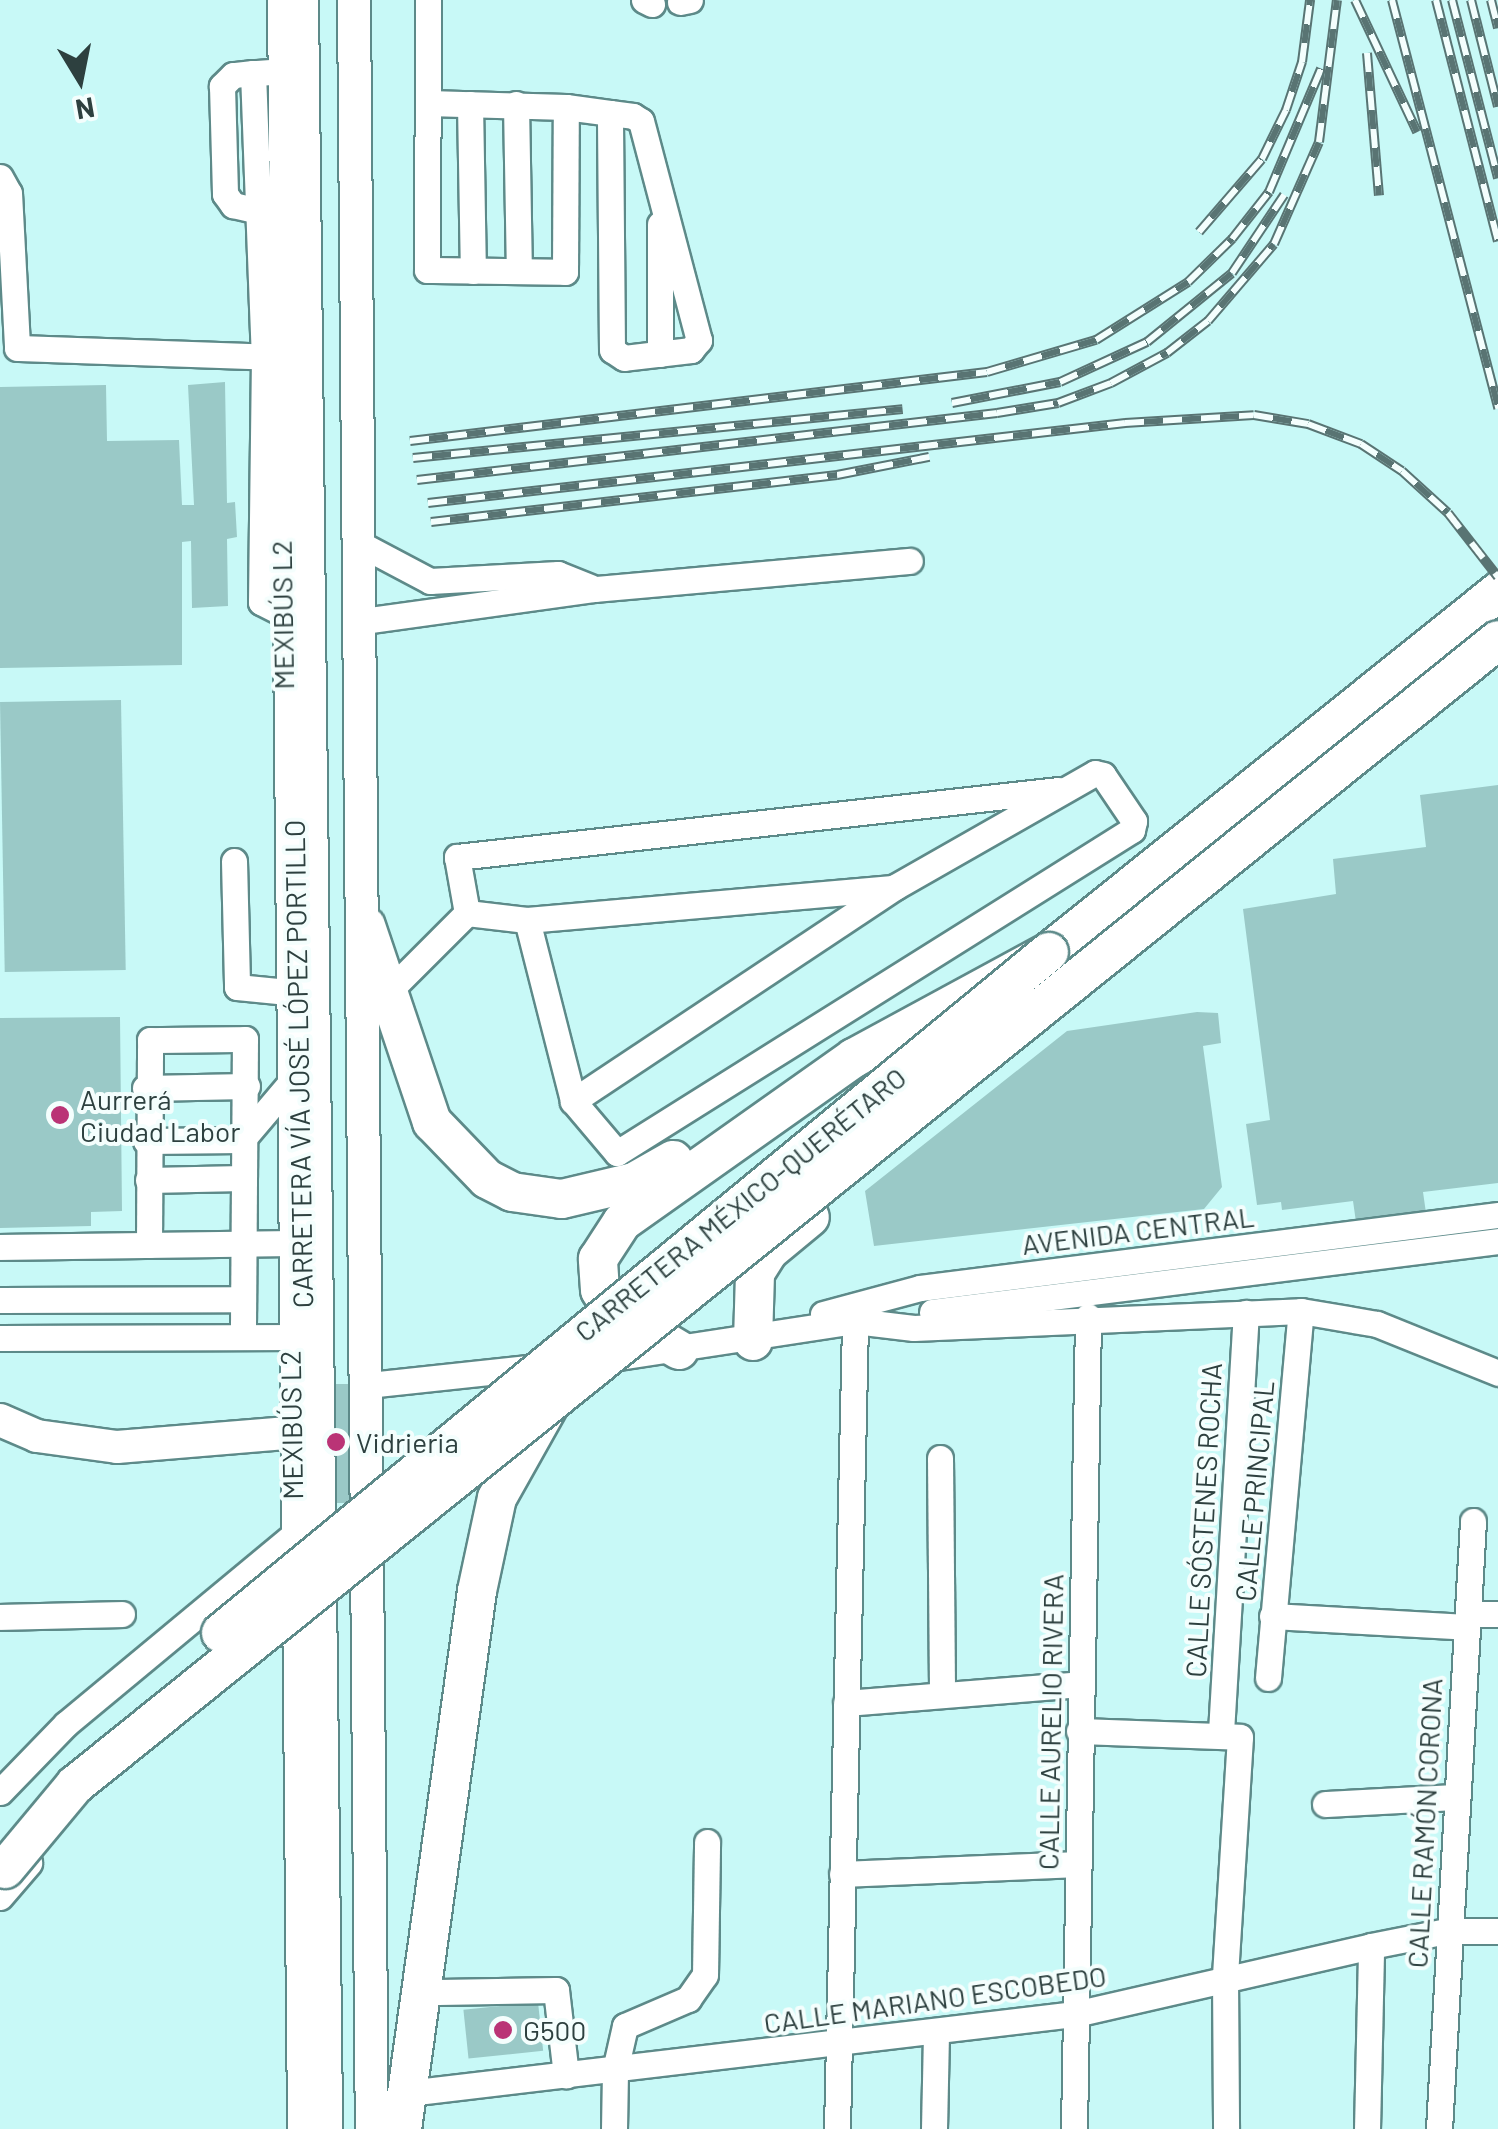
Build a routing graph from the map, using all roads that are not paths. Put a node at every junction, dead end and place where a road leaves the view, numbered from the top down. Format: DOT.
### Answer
graph roads {
  1 [pos="284,0"];
  2 [pos="305,0"];
  3 [pos="342,0"];
  4 [pos="354,0"];
  5 [pos="428,0"];
  6 [pos="269,72"];
  7 [pos="428,103"];
  8 [pos="470,104"];
  9 [pos="516,104"];
  10 [pos="566,107"];
  11 [pos="610,113"];
  12 [pos="0,177"];
  13 [pos="660,184"];
  14 [pos="473,270"];
  15 [pos="518,271"];
  16 [pos="660,354"];
  17 [pos="277,357"];
  18 [pos="362,545"];
  19 [pos="910,560"];
  20 [pos="594,589"];
  21 [pos="1498,592"];
  22 [pos="363,621"];
  23 [pos="1498,640"];
  24 [pos="1068,788"];
  25 [pos="1234,854"];
  26 [pos="234,861"];
  27 [pos="895,887"];
  28 [pos="467,912"];
  29 [pos="527,920"];
  30 [pos="366,926"];
  31 [pos="1050,952"];
  32 [pos="298,992"];
  33 [pos="386,994"];
  34 [pos="854,1058"];
  35 [pos="298,1074"];
  36 [pos="247,1086"];
  37 [pos="145,1088"];
  38 [pos="573,1101"];
  39 [pos="242,1140"];
  40 [pos="146,1141"];
  41 [pos="243,1178"];
  42 [pos="148,1180"];
  43 [pos="1498,1215"];
  44 [pos="1498,1241"];
  45 [pos="299,1243"];
  46 [pos="243,1244"];
  47 [pos="149,1246"];
  48 [pos="0,1247"];
  49 [pos="242,1299"];
  50 [pos="0,1300"];
  51 [pos="1301,1311"];
  52 [pos="1246,1312"];
  53 [pos="1088,1316"];
  54 [pos="854,1321"];
  55 [pos="793,1332"];
  56 [pos="300,1336"];
  57 [pos="244,1337"];
  58 [pos="0,1338"];
  59 [pos="753,1340"];
  60 [pos="679,1350"];
  61 [pos="629,1357"];
  62 [pos="1498,1372"];
  63 [pos="368,1386"];
  64 [pos="557,1393"];
  65 [pos="0,1420"];
  66 [pos="300,1432"];
  67 [pos="940,1458"];
  68 [pos="1473,1521"];
  69 [pos="300,1530"];
  70 [pos="122,1614"];
  71 [pos="300,1614"];
  72 [pos="1498,1614"];
  73 [pos="1272,1616"];
  74 [pos="0,1618"];
  75 [pos="1467,1620"];
  76 [pos="1268,1678"];
  77 [pos="1080,1684"];
  78 [pos="942,1696"];
  79 [pos="846,1703"];
  80 [pos="1079,1731"];
  81 [pos="1230,1734"];
  82 [pos="0,1792"];
  83 [pos="1456,1797"];
  84 [pos="1325,1804"];
  85 [pos="707,1842"];
  86 [pos="1078,1864"];
  87 [pos="1,1870"];
  88 [pos="842,1874"];
  89 [pos="1498,1931"];
  90 [pos="1447,1932"];
  91 [pos="1371,1946"];
  92 [pos="1225,1976"];
  93 [pos="438,1992"];
  94 [pos="1075,2014"];
  95 [pos="936,2034"];
  96 [pos="838,2046"];
  97 [pos="616,2070"];
  98 [pos="566,2075"];
  99 [pos="425,2091"];
  100 [pos="304,2129"];
  101 [pos="329,2129"];
  102 [pos="360,2129"];
  103 [pos="372,2129"];
  104 [pos="402,2129"];
  105 [pos="410,2129"];
  106 [pos="614,2129"];
  107 [pos="836,2129"];
  108 [pos="934,2129"];
  109 [pos="1074,2129"];
  110 [pos="1226,2129"];
  111 [pos="1367,2129"];
  112 [pos="1438,2129"];
  1 -- 6 [label="main road, CARRETERA VÍA JOSÉ LÓPEZ PORTILLO"];
  2 -- 101 [label="street, MEXIBÚS L2"];
  3 -- 102 [label="street"];
  4 -- 18 [label="main road"];
  5 -- 7 [label="street"];
  6 -- 17 [label="main road, CARRETERA VÍA JOSÉ LÓPEZ PORTILLO"];
  6 -- 17 [label="street"];
  7 -- 8 [label="street"];
  7 -- 14 [label="street"];
  8 -- 9 [label="street"];
  8 -- 14 [label="street"];
  9 -- 10 [label="street"];
  9 -- 15 [label="street"];
  10 -- 11 [label="street"];
  10 -- 15 [label="street"];
  11 -- 13 [label="street"];
  11 -- 16 [label="street"];
  12 -- 17 [label="street"];
  13 -- 16 [label="street"];
  13 -- 16 [label="street"];
  14 -- 15 [label="street"];
  17 -- 32 [label="main road, CARRETERA VÍA JOSÉ LÓPEZ PORTILLO"];
  18 -- 20 [label="street"];
  18 -- 22 [label="main road"];
  19 -- 20 [label="street"];
  20 -- 22 [label="street"];
  21 -- 31 [label="highway, CARRETERA MÉXICO-QUERÉTARO"];
  22 -- 30 [label="main road"];
  23 -- 25 [label="highway, CARRETERA MÉXICO-QUERÉTARO, bridge"];
  24 -- 27 [label="street"];
  24 -- 28 [label="street"];
  24 -- 38 [label="street"];
  25 -- 59 [label="highway, bridge"];
  25 -- 64 [label="highway, CARRETERA MÉXICO-QUERÉTARO, bridge"];
  26 -- 32 [label="street"];
  27 -- 29 [label="street"];
  27 -- 38 [label="street"];
  28 -- 29 [label="street"];
  28 -- 33 [label="street"];
  29 -- 38 [label="street"];
  30 -- 33 [label="highway"];
  30 -- 63 [label="main road"];
  31 -- 34 [label="highway, bridge"];
  31 -- 87 [label="highway, CARRETERA MÉXICO-QUERÉTARO, bridge"];
  32 -- 35 [label="main road, CARRETERA VÍA JOSÉ LÓPEZ PORTILLO"];
  33 -- 34 [label="highway"];
  34 -- 60 [label="highway"];
  35 -- 39 [label="street"];
  35 -- 45 [label="main road, CARRETERA VÍA JOSÉ LÓPEZ PORTILLO"];
  36 -- 37 [label="street"];
  36 -- 37 [label="street"];
  36 -- 39 [label="street"];
  37 -- 40 [label="street"];
  39 -- 40 [label="street"];
  39 -- 41 [label="street"];
  40 -- 42 [label="street"];
  41 -- 42 [label="street"];
  41 -- 46 [label="street"];
  42 -- 47 [label="street"];
  43 -- 55 [label="street, AVENIDA CENTRAL"];
  44 -- 54 [label="street, AVENIDA CENTRAL"];
  45 -- 46 [label="street"];
  45 -- 56 [label="main road, CARRETERA VÍA JOSÉ LÓPEZ PORTILLO"];
  46 -- 47 [label="street"];
  46 -- 49 [label="street"];
  47 -- 48 [label="street"];
  49 -- 50 [label="street"];
  49 -- 57 [label="street"];
  51 -- 52 [label="street"];
  51 -- 62 [label="street"];
  51 -- 73 [label="street, CALLE PRINCIPAL"];
  52 -- 53 [label="street"];
  52 -- 81 [label="street, CALLE SÓSTENES ROCHA"];
  53 -- 54 [label="street"];
  53 -- 77 [label="street, CALLE AURELIO RIVERA"];
  54 -- 55 [label="street, AVENIDA CENTRAL"];
  54 -- 79 [label="street"];
  55 -- 59 [label="street, AVENIDA CENTRAL"];
  56 -- 57 [label="street"];
  56 -- 66 [label="main road, CARRETERA VÍA JOSÉ LÓPEZ PORTILLO"];
  57 -- 58 [label="street"];
  59 -- 60 [label="street, AVENIDA CENTRAL"];
  60 -- 61 [label="street, AVENIDA CENTRAL"];
  61 -- 63 [label="street, AVENIDA CENTRAL"];
  61 -- 93 [label="street"];
  63 -- 103 [label="main road"];
  64 -- 87 [label="highway, CARRETERA MÉXICO-QUERÉTARO, bridge"];
  64 -- 104 [label="highway, bridge"];
  65 -- 66 [label="main road"];
  66 -- 69 [label="main road, CARRETERA VÍA JOSÉ LÓPEZ PORTILLO"];
  67 -- 78 [label="street"];
  68 -- 75 [label="street, CALLE RAMÓN CORONA"];
  69 -- 71 [label="main road, CARRETERA VÍA JOSÉ LÓPEZ PORTILLO"];
  69 -- 82 [label="street"];
  70 -- 74 [label="street"];
  71 -- 87 [label="street"];
  71 -- 100 [label="main road, CARRETERA VÍA JOSÉ LÓPEZ PORTILLO"];
  72 -- 75 [label="street"];
  73 -- 75 [label="street"];
  73 -- 76 [label="street, CALLE PRINCIPAL"];
  75 -- 83 [label="street, CALLE RAMÓN CORONA"];
  77 -- 78 [label="street"];
  77 -- 80 [label="street, CALLE AURELIO RIVERA"];
  78 -- 79 [label="street"];
  79 -- 88 [label="street"];
  80 -- 81 [label="street"];
  80 -- 86 [label="street, CALLE AURELIO RIVERA"];
  81 -- 92 [label="street, CALLE SÓSTENES ROCHA"];
  83 -- 84 [label="street"];
  83 -- 90 [label="street, CALLE RAMÓN CORONA"];
  85 -- 97 [label="street"];
  86 -- 88 [label="street"];
  86 -- 94 [label="street, CALLE AURELIO RIVERA"];
  88 -- 96 [label="street"];
  89 -- 90 [label="street, CALLE MARIANO ESCOBEDO"];
  90 -- 91 [label="street, CALLE MARIANO ESCOBEDO"];
  90 -- 112 [label="street, CALLE RAMÓN CORONA"];
  91 -- 92 [label="street, CALLE MARIANO ESCOBEDO"];
  91 -- 111 [label="street"];
  92 -- 94 [label="street, CALLE MARIANO ESCOBEDO"];
  92 -- 110 [label="street, CALLE SÓSTENES ROCHA"];
  93 -- 98 [label="street"];
  93 -- 99 [label="street"];
  94 -- 95 [label="street, CALLE MARIANO ESCOBEDO"];
  94 -- 109 [label="street, CALLE AURELIO RIVERA"];
  95 -- 96 [label="street, CALLE MARIANO ESCOBEDO"];
  95 -- 108 [label="street"];
  96 -- 97 [label="street, CALLE MARIANO ESCOBEDO"];
  96 -- 107 [label="street"];
  97 -- 98 [label="street, CALLE MARIANO ESCOBEDO"];
  97 -- 106 [label="street"];
  98 -- 99 [label="street, CALLE MARIANO ESCOBEDO"];
  99 -- 105 [label="street"];
}
